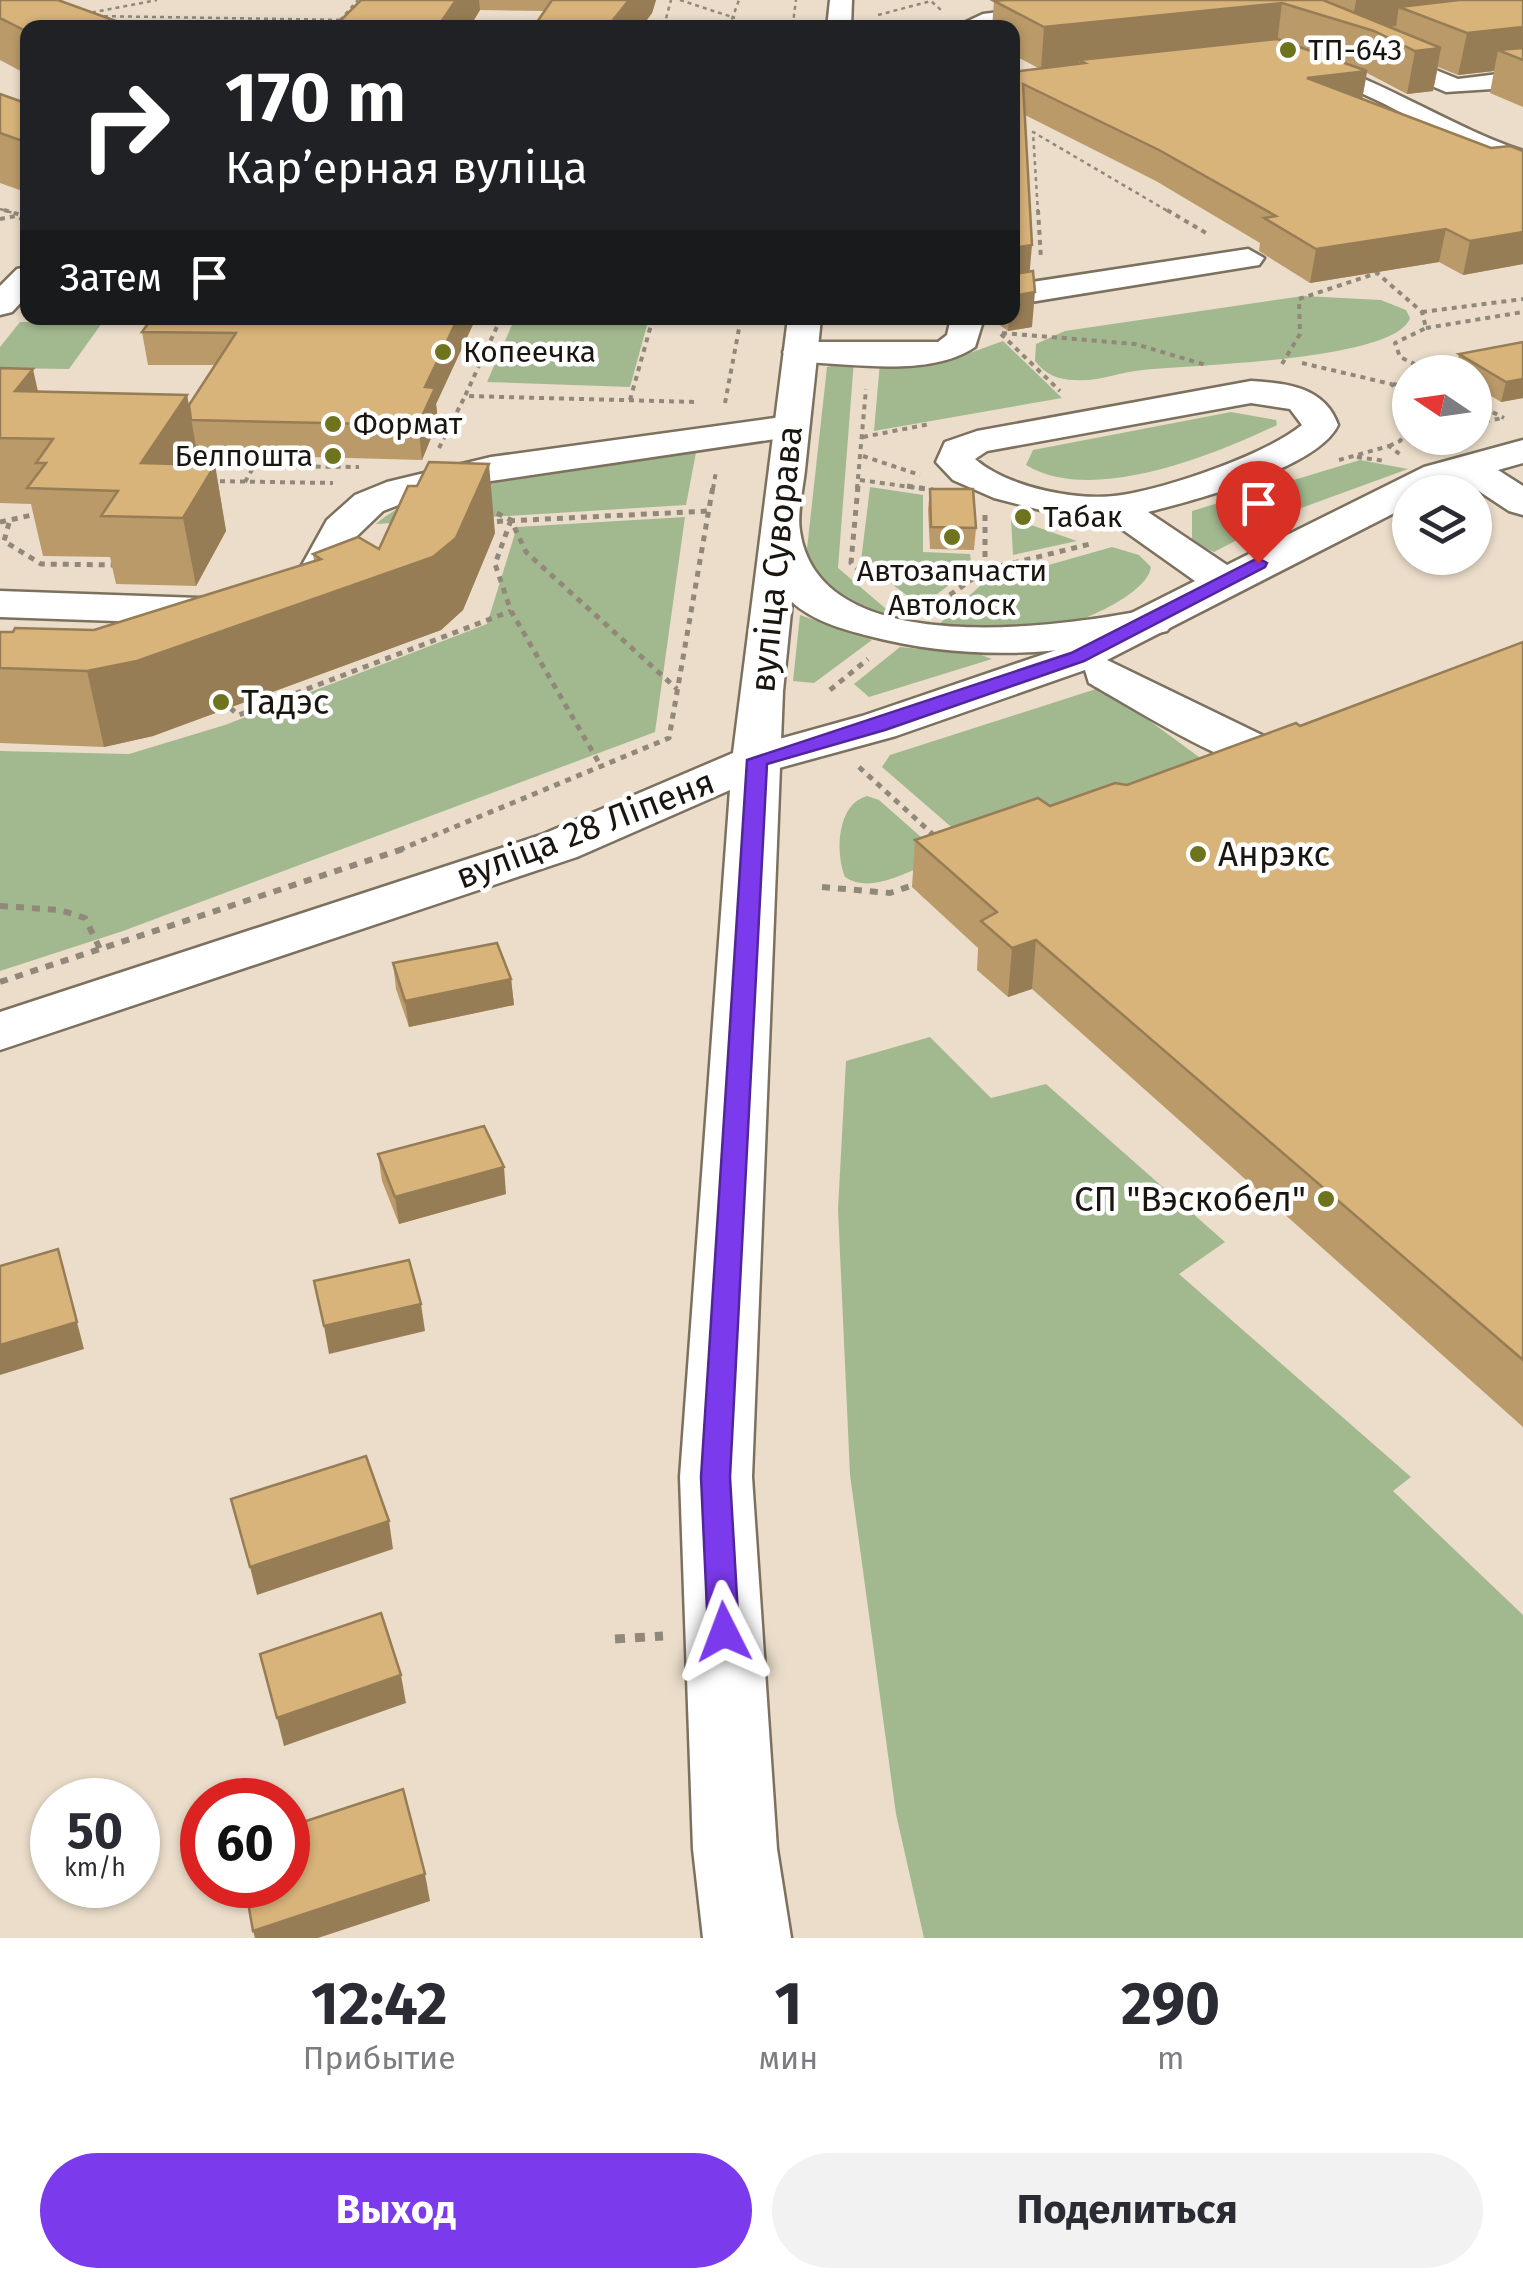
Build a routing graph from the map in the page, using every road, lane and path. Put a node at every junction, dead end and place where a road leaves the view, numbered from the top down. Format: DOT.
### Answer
graph roads {
  1 [pos="158,0"];
  2 [pos="358,0"];
  3 [pos="680,0"];
  4 [pos="730,0"];
  5 [pos="1152,0"];
  6 [pos="1242,0"];
  7 [pos="739,2"];
  8 [pos="735,18"];
  9 [pos="340,20"];
  10 [pos="355,20"];
  11 [pos="990,20"];
  12 [pos="1404,36"];
  13 [pos="1345,43"];
  14 [pos="1276,55"];
  15 [pos="1523,79"];
  16 [pos="1356,82"];
  17 [pos="1022,127"];
  18 [pos="1032,132"];
  19 [pos="1520,157"];
  20 [pos="0,209"];
  21 [pos="16,216"];
  22 [pos="20,217"];
  23 [pos="0,219"];
  24 [pos="1208,234"];
  25 [pos="1248,258"];
  26 [pos="1041,262"];
  27 [pos="1020,294"];
  28 [pos="1523,299"];
  29 [pos="1422,312"];
  30 [pos="1523,312"];
  31 [pos="498,325"];
  32 [pos="651,325"];
  33 [pos="740,325"];
  34 [pos="977,325"];
  35 [pos="985,325"];
  36 [pos="1426,328"];
  37 [pos="1000,333"];
  38 [pos="802,335"];
  39 [pos="868,354"];
  40 [pos="1399,355"];
  41 [pos="1282,365"];
  42 [pos="1268,366"];
  43 [pos="1221,368"];
  44 [pos="1392,384"];
  45 [pos="465,396"];
  46 [pos="1068,399"];
  47 [pos="630,400"];
  48 [pos="1492,408"];
  49 [pos="724,419"];
  50 [pos="1492,420"];
  51 [pos="790,427"];
  52 [pos="1392,445"];
  53 [pos="1389,446"];
  54 [pos="1523,451"];
  55 [pos="436,456"];
  56 [pos="1466,466"];
  57 [pos="365,468"];
  58 [pos="196,481"];
  59 [pos="244,482"];
  60 [pos="350,483"];
  61 [pos="985,498"];
  62 [pos="1523,503"];
  63 [pos="709,511"];
  64 [pos="44,512"];
  65 [pos="511,520"];
  66 [pos="0,522"];
  67 [pos="9,522"];
  68 [pos="473,522"];
  69 [pos="1116,523"];
  70 [pos="780,529"];
  71 [pos="985,570"];
  72 [pos="1223,581"];
  73 [pos="0,604"];
  74 [pos="91,607"];
  75 [pos="511,611"];
  76 [pos="296,614"];
  77 [pos="1152,622"];
  78 [pos="909,624"];
  79 [pos="186,652"];
  80 [pos="1106,673"];
  81 [pos="678,690"];
  82 [pos="830,690"];
  83 [pos="230,708"];
  84 [pos="1342,729"];
  85 [pos="1270,756"];
  86 [pos="757,760"];
  87 [pos="602,768"];
  88 [pos="858,768"];
  89 [pos="1214,777"];
  90 [pos="940,841"];
  91 [pos="933,878"];
  92 [pos="822,887"];
  93 [pos="0,906"];
  94 [pos="100,949"];
  95 [pos="0,982"];
  96 [pos="0,1002"];
  97 [pos="0,1032"];
  98 [pos="747,1938"];
  1 -- 9 [label="path"];
  2 -- 9 [label="path"];
  3 -- 8 [label="path"];
  4 -- 7 [label="path"];
  5 -- 11 [label="main road"];
  6 -- 13 [label="main road"];
  7 -- 8 [label="path"];
  9 -- 10 [label="path"];
  12 -- 13 [label="main road"];
  13 -- 15 [label="main road"];
  13 -- 16 [label="main road"];
  14 -- 16 [label="main road"];
  16 -- 19 [label="main road"];
  17 -- 18 [label="path"];
  18 -- 24 [label="path"];
  18 -- 26 [label="path"];
  20 -- 21 [label="path"];
  21 -- 22 [label="path"];
  21 -- 23 [label="path"];
  25 -- 27 [label="main road"];
  28 -- 29 [label="path"];
  29 -- 36 [label="path"];
  29 -- 41 [label="path"];
  30 -- 36 [label="path"];
  31 -- 45 [label="path"];
  32 -- 47 [label="path"];
  33 -- 49 [label="path"];
  34 -- 39 [label="main road"];
  35 -- 37 [label="path"];
  36 -- 40 [label="path"];
  37 -- 43 [label="path"];
  37 -- 46 [label="path"];
  38 -- 39 [label="main road"];
  38 -- 51 [label="main road, вуліца Суворава"];
  39 -- 78 [label="path"];
  41 -- 42 [label="path"];
  41 -- 44 [label="path"];
  45 -- 47 [label="path"];
  45 -- 55 [label="path"];
  47 -- 49 [label="path"];
  48 -- 50 [label="path"];
  49 -- 51 [label="main road"];
  49 -- 63 [label="path"];
  49 -- 76 [label="main road"];
  51 -- 70 [label="main road, вуліца Суворава"];
  52 -- 53 [label="path"];
  54 -- 56 [label="main road"];
  56 -- 62 [label="main road"];
  56 -- 72 [label="main road"];
  57 -- 59 [label="path"];
  58 -- 59 [label="path"];
  59 -- 60 [label="path"];
  61 -- 71 [label="path"];
  63 -- 65 [label="path"];
  63 -- 81 [label="path"];
  64 -- 67 [label="path"];
  65 -- 68 [label="path"];
  65 -- 75 [label="path"];
  65 -- 81 [label="path"];
  66 -- 67 [label="path"];
  67 -- 74 [label="path"];
  69 -- 69 [label="main road"];
  69 -- 71 [label="path"];
  69 -- 72 [label="main road"];
  70 -- 78 [label="main road"];
  70 -- 86 [label="main road, вуліца Суворава"];
  71 -- 78 [label="path"];
  72 -- 77 [label="main road"];
  73 -- 74 [label="main road"];
  74 -- 76 [label="main road"];
  75 -- 83 [label="path"];
  75 -- 87 [label="path"];
  76 -- 79 [label="main road"];
  77 -- 78 [label="main road"];
  77 -- 86 [label="main road"];
  78 -- 82 [label="path"];
  80 -- 85 [label="main road"];
  81 -- 87 [label="path"];
  84 -- 85 [label="main road"];
  85 -- 89 [label="main road"];
  86 -- 96 [label="main road, вуліца 28 Ліпеня"];
  86 -- 97 [label="main road, вуліца 28 Ліпеня"];
  86 -- 98 [label="main road, вуліца Суворава"];
  87 -- 94 [label="path"];
  88 -- 90 [label="path"];
  91 -- 92 [label="path"];
  93 -- 94 [label="path"];
  94 -- 95 [label="path"];
}
